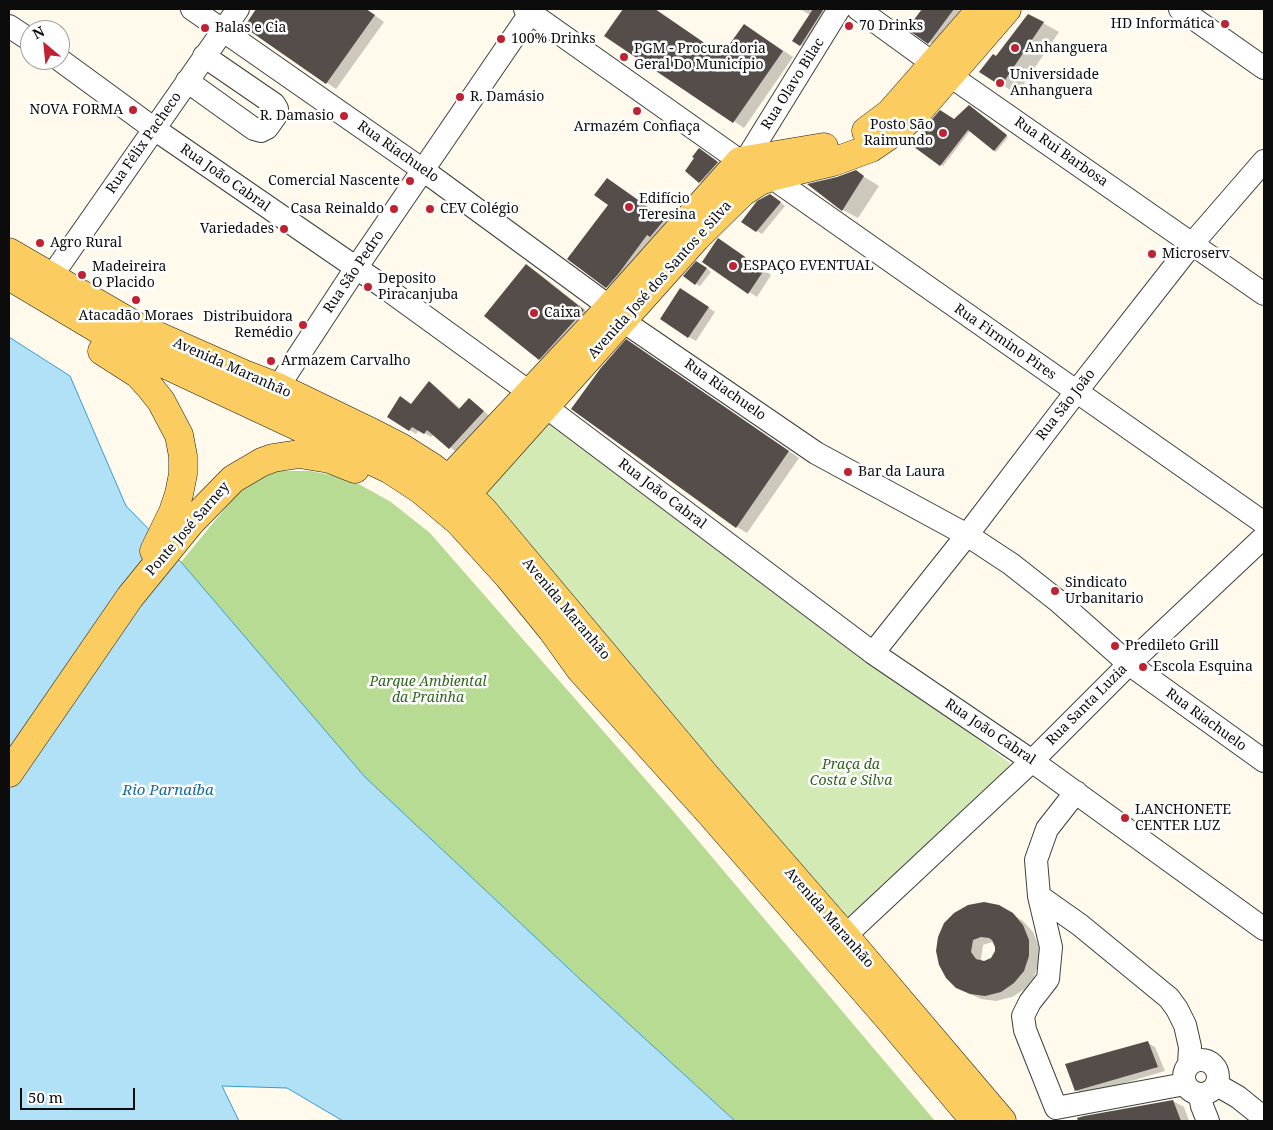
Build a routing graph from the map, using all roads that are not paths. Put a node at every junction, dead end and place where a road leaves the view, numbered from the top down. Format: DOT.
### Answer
graph roads {
  1 [pos="192,9"];
  2 [pos="238,9"];
  3 [pos="839,9"];
  4 [pos="858,9"];
  5 [pos="981,9"];
  6 [pos="1007,9"];
  7 [pos="1180,9"];
  8 [pos="530,10"];
  9 [pos="9,26"];
  10 [pos="223,30"];
  11 [pos="20,33"];
  12 [pos="204,56"];
  13 [pos="70,67"];
  14 [pos="1264,68"];
  15 [pos="941,69"];
  16 [pos="187,81"];
  17 [pos="153,128"];
  18 [pos="743,160"];
  19 [pos="1264,160"];
  20 [pos="423,170"];
  21 [pos="771,177"];
  22 [pos="1192,244"];
  23 [pos="9,252"];
  24 [pos="356,268"];
  25 [pos="9,276"];
  26 [pos="51,277"];
  27 [pos="1264,294"];
  28 [pos="9,296"];
  29 [pos="616,314"];
  30 [pos="278,387"];
  31 [pos="1076,392"];
  32 [pos="537,400"];
  33 [pos="450,492"];
  34 [pos="1264,523"];
  35 [pos="460,534"];
  36 [pos="967,535"];
  37 [pos="1264,537"];
  38 [pos="130,597"];
  39 [pos="873,653"];
  40 [pos="1129,664"];
  41 [pos="1032,760"];
  42 [pos="1264,761"];
  43 [pos="9,773"];
  44 [pos="1076,792"];
  45 [pos="1039,896"];
  46 [pos="1264,929"];
  47 [pos="846,936"];
  48 [pos="1201,1079"];
  49 [pos="1058,1115"];
  50 [pos="1264,1118"];
  51 [pos="974,1121"];
  52 [pos="1002,1121"];
  53 [pos="1208,1121"];
  1 -- 10 [label="street, Rua Riachuelo"];
  2 -- 10 [label="street, Rua Félix Pacheco"];
  3 -- 18 [label="street, Rua Olavo Bilac"];
  4 -- 15 [label="street, Rua Rui Barbosa"];
  5 -- 15 [label="main road, Avenida José dos Santos e Silva"];
  6 -- 15 [label="main road, Avenida José dos Santos e Silva"];
  7 -- 14 [label="street"];
  8 -- 18 [label="street"];
  8 -- 20 [label="street, Rua São Pedro"];
  9 -- 11 [label="street"];
  10 -- 12 [label="street, Rua Félix Pacheco"];
  10 -- 20 [label="street, Rua Riachuelo"];
  12 -- 16 [label="street, Rua Félix Pacheco"];
  12 -- 16 [label="street"];
  13 -- 17 [label="street, Rua João Cabral"];
  15 -- 18 [label="main road, Avenida José dos Santos e Silva"];
  15 -- 21 [label="main road, Avenida José dos Santos e Silva"];
  15 -- 22 [label="street, Rua Rui Barbosa"];
  16 -- 17 [label="street, Rua Félix Pacheco"];
  17 -- 24 [label="street, Rua João Cabral"];
  17 -- 26 [label="street, Rua Félix Pacheco"];
  18 -- 29 [label="main road, Avenida José dos Santos e Silva"];
  19 -- 22 [label="street, Rua São João"];
  20 -- 24 [label="street, Rua São Pedro"];
  20 -- 29 [label="street, Rua Riachuelo"];
  21 -- 29 [label="main road, Avenida José dos Santos e Silva"];
  21 -- 31 [label="street, Rua Firmino Pires"];
  22 -- 27 [label="street, Rua Rui Barbosa"];
  22 -- 31 [label="street, Rua São João"];
  23 -- 26 [label="main road, Avenida Maranhão"];
  24 -- 30 [label="street, Rua São Pedro"];
  24 -- 32 [label="street, Rua João Cabral"];
  25 -- 33 [label="main road, Avenida Maranhão"];
  26 -- 30 [label="main road, Avenida Maranhão"];
  28 -- 38 [label="main road, Ponte José Sarney"];
  29 -- 32 [label="main road, Avenida José dos Santos e Silva"];
  29 -- 36 [label="street, Rua Riachuelo"];
  30 -- 33 [label="main road, Avenida Maranhão"];
  31 -- 34 [label="street, Rua Firmino Pires"];
  31 -- 36 [label="street, Rua São João"];
  32 -- 33 [label="main road, Avenida José dos Santos e Silva"];
  32 -- 39 [label="street, Rua João Cabral"];
  33 -- 35 [label="main road, Avenida Maranhão"];
  33 -- 47 [label="main road, Avenida Maranhão"];
  35 -- 38 [label="main road, Ponte José Sarney"];
  35 -- 51 [label="main road, Avenida Maranhão"];
  36 -- 39 [label="street, Rua São João"];
  36 -- 40 [label="street, Rua Riachuelo"];
  37 -- 40 [label="street, Rua Santa Luzia"];
  38 -- 43 [label="main road, Ponte José Sarney"];
  39 -- 41 [label="street, Rua João Cabral"];
  40 -- 41 [label="street, Rua Santa Luzia"];
  40 -- 42 [label="street, Rua Riachuelo"];
  41 -- 44 [label="street, Rua João Cabral"];
  41 -- 47 [label="street, Rua Santa Luzia"];
  44 -- 45 [label="street"];
  44 -- 46 [label="street, Rua João Cabral"];
  45 -- 48 [label="street"];
  45 -- 49 [label="street"];
  47 -- 52 [label="main road, Avenida Maranhão"];
  48 -- 49 [label="street"];
  48 -- 50 [label="street"];
  48 -- 53 [label="street"];
}
